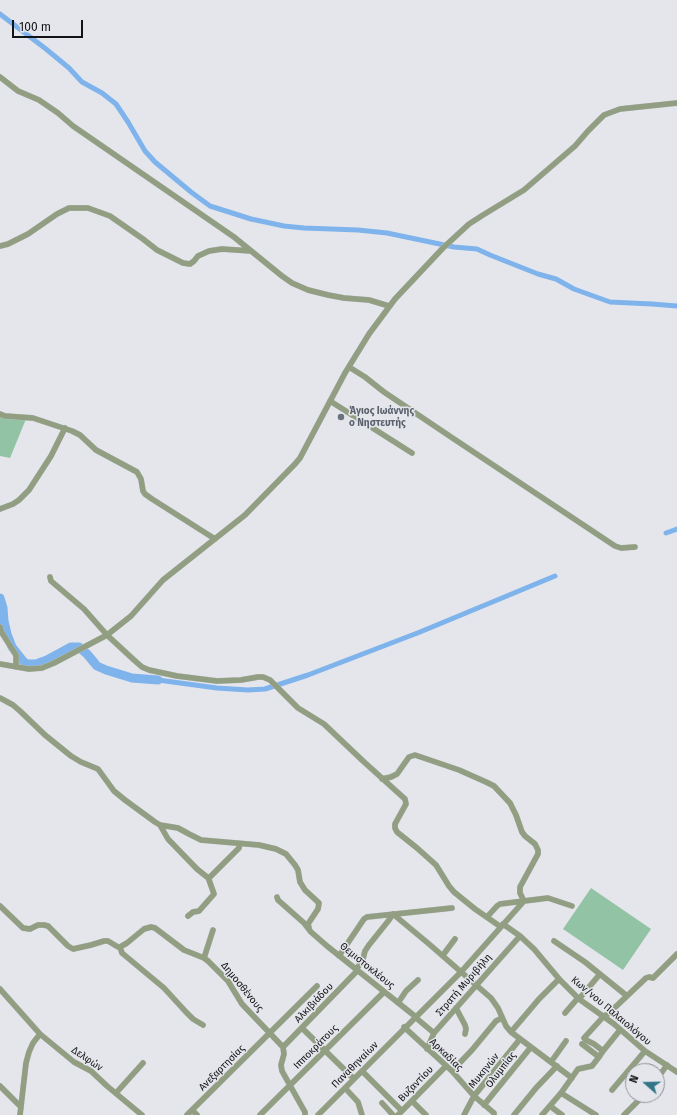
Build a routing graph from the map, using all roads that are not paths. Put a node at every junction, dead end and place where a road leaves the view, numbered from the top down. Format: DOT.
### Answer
graph roads {
  1 [pos="0,77"];
  2 [pos="677,103"];
  3 [pos="0,246"];
  4 [pos="251,251"];
  5 [pos="389,306"];
  6 [pos="349,367"];
  7 [pos="330,400"];
  8 [pos="0,414"];
  9 [pos="65,428"];
  10 [pos="412,453"];
  11 [pos="0,510"];
  12 [pos="215,539"];
  13 [pos="635,547"];
  14 [pos="50,577"];
  15 [pos="0,627"];
  16 [pos="107,636"];
  17 [pos="0,664"];
  18 [pos="16,666"];
  19 [pos="0,698"];
  20 [pos="382,779"];
  21 [pos="160,825"];
  22 [pos="239,844"];
  23 [pos="208,877"];
  24 [pos="277,897"];
  25 [pos="524,901"];
  26 [pos="0,906"];
  27 [pos="572,906"];
  28 [pos="452,908"];
  29 [pos="393,914"];
  30 [pos="188,916"];
  31 [pos="487,917"];
  32 [pos="502,926"];
  33 [pos="308,928"];
  34 [pos="213,930"];
  35 [pos="520,936"];
  36 [pos="455,939"];
  37 [pos="554,941"];
  38 [pos="120,947"];
  39 [pos="677,954"];
  40 [pos="442,955"];
  41 [pos="339,956"];
  42 [pos="204,958"];
  43 [pos="357,970"];
  44 [pos="460,972"];
  45 [pos="600,974"];
  46 [pos="559,979"];
  47 [pos="418,980"];
  48 [pos="476,985"];
  49 [pos="317,986"];
  50 [pos="0,989"];
  51 [pos="384,992"];
  52 [pos="627,996"];
  53 [pos="579,998"];
  54 [pos="398,1003"];
  55 [pos="456,1008"];
  56 [pos="565,1013"];
  57 [pos="604,1016"];
  58 [pos="415,1017"];
  59 [pos="502,1018"];
  60 [pos="203,1025"];
  61 [pos="302,1028"];
  62 [pos="404,1028"];
  63 [pos="620,1030"];
  64 [pos="434,1032"];
  65 [pos="511,1032"];
  66 [pos="270,1033"];
  67 [pos="40,1034"];
  68 [pos="465,1034"];
  69 [pos="520,1039"];
  70 [pos="566,1041"];
  71 [pos="582,1044"];
  72 [pos="283,1047"];
  73 [pos="531,1047"];
  74 [pos="427,1048"];
  75 [pos="326,1051"];
  76 [pos="603,1051"];
  77 [pos="645,1051"];
  78 [pos="599,1058"];
  79 [pos="143,1062"];
  80 [pos="551,1062"];
  81 [pos="667,1065"];
  82 [pos="446,1066"];
  83 [pos="557,1066"];
  84 [pos="665,1068"];
  85 [pos="362,1070"];
  86 [pos="452,1072"];
  87 [pos="677,1072"];
  88 [pos="572,1078"];
  89 [pos="354,1079"];
  90 [pos="0,1086"];
  91 [pos="290,1086"];
  92 [pos="345,1088"];
  93 [pos="612,1090"];
  94 [pos="116,1093"];
  95 [pos="561,1093"];
  96 [pos="474,1096"];
  97 [pos="412,1101"];
  98 [pos="382,1103"];
  99 [pos="636,1103"];
  100 [pos="484,1105"];
  101 [pos="550,1106"];
  102 [pos="21,1107"];
  103 [pos="192,1110"];
  104 [pos="400,1113"];
  105 [pos="20,1115"];
  106 [pos="142,1115"];
  107 [pos="187,1115"];
  108 [pos="197,1115"];
  109 [pos="260,1115"];
  110 [pos="305,1115"];
  111 [pos="318,1115"];
  112 [pos="362,1115"];
  113 [pos="393,1115"];
  114 [pos="426,1115"];
  115 [pos="464,1115"];
  116 [pos="494,1115"];
  117 [pos="514,1115"];
  118 [pos="542,1115"];
  119 [pos="562,1115"];
  120 [pos="596,1115"];
  121 [pos="624,1115"];
  1 -- 4 [label="street"];
  2 -- 5 [label="street"];
  3 -- 4 [label="street"];
  4 -- 5 [label="street"];
  5 -- 6 [label="street"];
  6 -- 7 [label="street"];
  6 -- 13 [label="street"];
  7 -- 10 [label="street"];
  7 -- 12 [label="street"];
  8 -- 9 [label="street"];
  9 -- 11 [label="street"];
  9 -- 12 [label="street"];
  12 -- 16 [label="street"];
  14 -- 16 [label="street"];
  15 -- 18 [label="street"];
  16 -- 18 [label="street"];
  16 -- 20 [label="street"];
  17 -- 18 [label="street"];
  19 -- 21 [label="street"];
  20 -- 25 [label="street"];
  20 -- 31 [label="street, Κων/νου Παλαιολόγου"];
  21 -- 22 [label="street"];
  21 -- 23 [label="street"];
  22 -- 23 [label="street"];
  22 -- 33 [label="street"];
  23 -- 30 [label="street"];
  24 -- 33 [label="street, Θεμιστοκλέους"];
  25 -- 27 [label="street"];
  25 -- 31 [label="street"];
  25 -- 32 [label="street, Παναθηναίων"];
  26 -- 38 [label="street"];
  28 -- 29 [label="street"];
  29 -- 40 [label="street"];
  29 -- 41 [label="street"];
  29 -- 43 [label="street, Αλκιβιάδου"];
  31 -- 32 [label="street, Κων/νου Παλαιολόγου"];
  32 -- 35 [label="street, Κων/νου Παλαιολόγου"];
  32 -- 44 [label="street, Παναθηναίων"];
  33 -- 41 [label="street, Θεμιστοκλέους"];
  34 -- 42 [label="street"];
  35 -- 46 [label="street, Κων/νου Παλαιολόγου"];
  35 -- 48 [label="street, Στρατή Μυριβήλη"];
  36 -- 40 [label="street"];
  37 -- 45 [label="street"];
  38 -- 42 [label="street, Δημοσθένους"];
  38 -- 60 [label="street"];
  39 -- 52 [label="street"];
  40 -- 44 [label="street"];
  41 -- 43 [label="street, Θεμιστοκλέους"];
  42 -- 66 [label="street, Δημοσθένους"];
  43 -- 51 [label="street, Θεμιστοκλέους"];
  43 -- 61 [label="street, Αλκιβιάδου"];
  44 -- 48 [label="street"];
  44 -- 58 [label="street, Παναθηναίων"];
  45 -- 52 [label="street"];
  45 -- 53 [label="street"];
  46 -- 53 [label="street, Κων/νου Παλαιολόγου"];
  46 -- 65 [label="street"];
  47 -- 54 [label="street"];
  48 -- 55 [label="street, Στρατή Μυριβήλη"];
  48 -- 59 [label="street"];
  49 -- 66 [label="street, Ανεξαρτησίας"];
  50 -- 67 [label="street, Δελφών"];
  51 -- 54 [label="street, Θεμιστοκλέους"];
  51 -- 75 [label="street, Ιπποκράτους"];
  52 -- 57 [label="street"];
  53 -- 56 [label="street"];
  53 -- 57 [label="street, Κων/νου Παλαιολόγου"];
  54 -- 58 [label="street, Θεμιστοκλέους"];
  55 -- 64 [label="street, Στρατή Μυριβήλη"];
  55 -- 68 [label="street"];
  57 -- 63 [label="street, Κων/νου Παλαιολόγου"];
  57 -- 76 [label="street"];
  58 -- 62 [label="street, Παναθηναίων"];
  58 -- 64 [label="street, Θεμιστοκλέους"];
  59 -- 65 [label="street"];
  59 -- 86 [label="street"];
  61 -- 72 [label="street, Αλκιβιάδου"];
  61 -- 75 [label="street"];
  62 -- 74 [label="street, Αρκαδίας"];
  62 -- 85 [label="street, Παναθηναίων"];
  63 -- 76 [label="street"];
  63 -- 77 [label="street, Κων/νου Παλαιολόγου"];
  64 -- 74 [label="street, Στρατή Μυριβήλη"];
  65 -- 69 [label="street"];
  66 -- 72 [label="street, Δημοσθένους"];
  66 -- 103 [label="street, Ανεξαρτησίας"];
  67 -- 94 [label="street, Δελφών"];
  67 -- 102 [label="street"];
  69 -- 73 [label="street"];
  69 -- 96 [label="street, Μυκηνών"];
  70 -- 80 [label="street"];
  71 -- 78 [label="street"];
  72 -- 91 [label="street"];
  73 -- 80 [label="street"];
  73 -- 100 [label="street, Ολυμπίας"];
  74 -- 82 [label="street, Αρκαδίας"];
  75 -- 89 [label="street"];
  75 -- 91 [label="street, Ιπποκράτους"];
  76 -- 78 [label="street"];
  77 -- 81 [label="street, Κων/νου Παλαιολόγου"];
  77 -- 93 [label="street"];
  78 -- 88 [label="street"];
  79 -- 94 [label="street"];
  80 -- 83 [label="street"];
  81 -- 84 [label="street"];
  81 -- 87 [label="street, Κων/νου Παλαιολόγου"];
  82 -- 86 [label="street, Αρκαδίας"];
  82 -- 97 [label="street, Βυζαντίου"];
  83 -- 88 [label="street"];
  83 -- 117 [label="street"];
  85 -- 89 [label="street, Παναθηναίων"];
  85 -- 104 [label="street"];
  86 -- 96 [label="street, Αρκαδίας"];
  88 -- 95 [label="street"];
  89 -- 92 [label="street, Παναθηναίων"];
  90 -- 102 [label="street"];
  91 -- 109 [label="street, Ιπποκράτους"];
  91 -- 110 [label="street"];
  92 -- 111 [label="street, Παναθηναίων"];
  92 -- 112 [label="street"];
  94 -- 106 [label="street, Δελφών"];
  95 -- 101 [label="street"];
  95 -- 120 [label="street"];
  96 -- 100 [label="street, Αρκαδίας"];
  96 -- 115 [label="street, Μυκηνών"];
  97 -- 104 [label="street, Βυζαντίου"];
  97 -- 114 [label="street"];
  98 -- 113 [label="street"];
  99 -- 121 [label="street"];
  100 -- 116 [label="street, Αρκαδίας"];
  101 -- 118 [label="street"];
  101 -- 119 [label="street"];
  102 -- 105 [label="street"];
  103 -- 107 [label="street, Ανεξαρτησίας"];
  103 -- 108 [label="street"];
}
